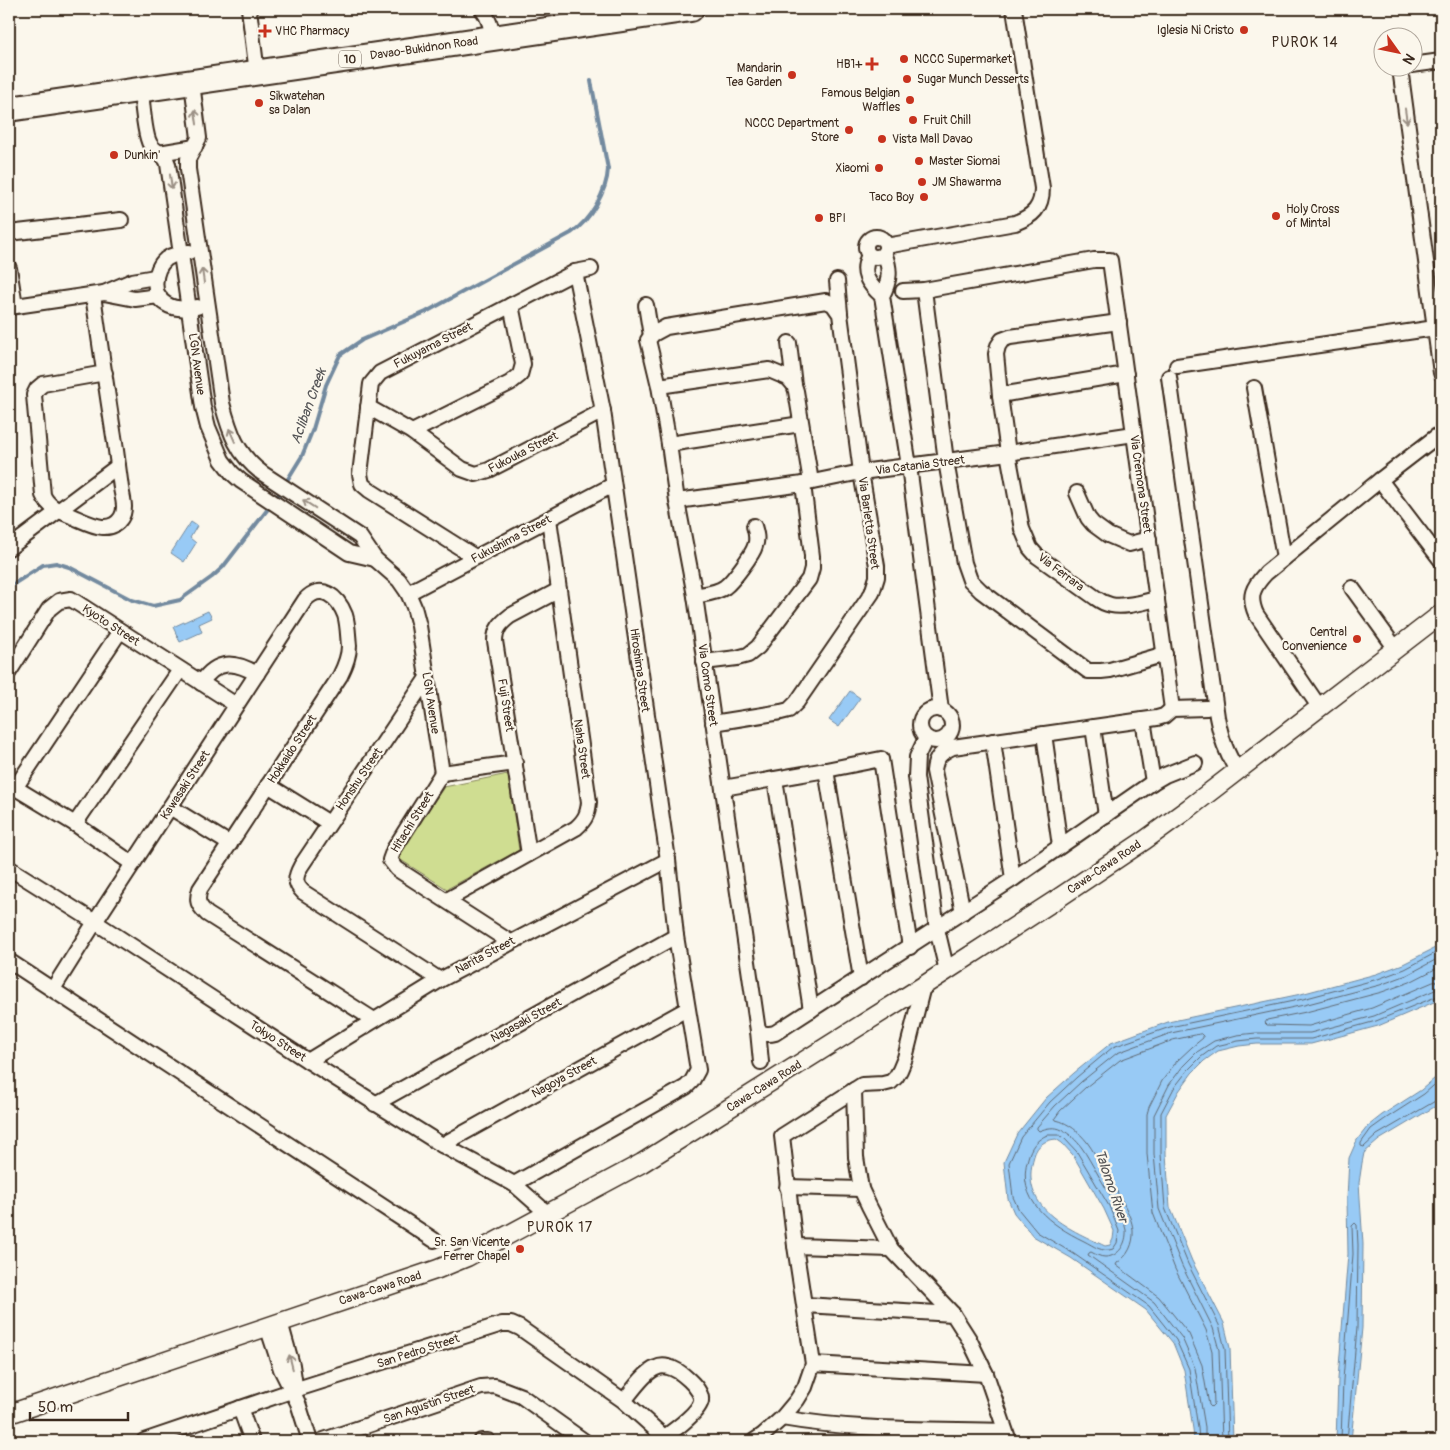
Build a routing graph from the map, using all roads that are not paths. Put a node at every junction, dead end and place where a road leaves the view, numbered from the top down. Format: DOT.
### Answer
graph roads {
  1 [pos="249,9"];
  2 [pos="482,9"];
  3 [pos="691,9"];
  4 [pos="1014,9"];
  5 [pos="657,11"];
  6 [pos="493,38"];
  7 [pos="1441,61"];
  8 [pos="1422,63"];
  9 [pos="257,73"];
  10 [pos="1401,78"];
  11 [pos="192,82"];
  12 [pos="141,90"];
  13 [pos="9,109"];
  14 [pos="194,148"];
  15 [pos="159,153"];
  16 [pos="121,220"];
  17 [pos="9,233"];
  18 [pos="200,250"];
  19 [pos="885,250"];
  20 [pos="181,253"];
  21 [pos="9,268"];
  22 [pos="591,269"];
  23 [pos="575,272"];
  24 [pos="155,277"];
  25 [pos="837,282"];
  26 [pos="924,290"];
  27 [pos="903,291"];
  28 [pos="99,294"];
  29 [pos="158,296"];
  30 [pos="882,296"];
  31 [pos="208,305"];
  32 [pos="511,305"];
  33 [pos="646,305"];
  34 [pos="12,307"];
  35 [pos="189,308"];
  36 [pos="841,319"];
  37 [pos="1119,322"];
  38 [pos="1434,328"];
  39 [pos="650,338"];
  40 [pos="790,343"];
  41 [pos="104,373"];
  42 [pos="1441,373"];
  43 [pos="1126,374"];
  44 [pos="794,384"];
  45 [pos="659,386"];
  46 [pos="1254,388"];
  47 [pos="221,393"];
  48 [pos="1000,395"];
  49 [pos="202,396"];
  50 [pos="368,407"];
  51 [pos="603,411"];
  52 [pos="801,424"];
  53 [pos="412,432"];
  54 [pos="1441,433"];
  55 [pos="1134,434"];
  56 [pos="669,444"];
  57 [pos="1008,453"];
  58 [pos="247,460"];
  59 [pos="946,461"];
  60 [pos="118,466"];
  61 [pos="909,466"];
  62 [pos="861,472"];
  63 [pos="232,473"];
  64 [pos="1380,480"];
  65 [pos="807,483"];
  66 [pos="613,485"];
  67 [pos="1077,493"];
  68 [pos="677,501"];
  69 [pos="58,511"];
  70 [pos="549,518"];
  71 [pos="754,526"];
  72 [pos="1149,539"];
  73 [pos="9,548"];
  74 [pos="475,557"];
  75 [pos="375,558"];
  76 [pos="1284,558"];
  77 [pos="1441,560"];
  78 [pos="1352,588"];
  79 [pos="559,590"];
  80 [pos="324,592"];
  81 [pos="408,593"];
  82 [pos="694,596"];
  83 [pos="1157,599"];
  84 [pos="1441,614"];
  85 [pos="120,631"];
  86 [pos="1396,649"];
  87 [pos="1165,654"];
  88 [pos="704,662"];
  89 [pos="180,670"];
  90 [pos="9,672"];
  91 [pos="257,674"];
  92 [pos="427,678"];
  93 [pos="201,683"];
  94 [pos="236,705"];
  95 [pos="1206,708"];
  96 [pos="1320,708"];
  97 [pos="1172,709"];
  98 [pos="941,710"];
  99 [pos="1144,720"];
  100 [pos="713,723"];
  101 [pos="1094,727"];
  102 [pos="1044,734"];
  103 [pos="926,738"];
  104 [pos="993,741"];
  105 [pos="515,763"];
  106 [pos="1195,763"];
  107 [pos="826,770"];
  108 [pos="1238,771"];
  109 [pos="442,773"];
  110 [pos="775,779"];
  111 [pos="1153,782"];
  112 [pos="268,785"];
  113 [pos="12,786"];
  114 [pos="723,788"];
  115 [pos="170,807"];
  116 [pos="1106,814"];
  117 [pos="329,823"];
  118 [pos="75,824"];
  119 [pos="230,844"];
  120 [pos="1060,846"];
  121 [pos="529,854"];
  122 [pos="668,860"];
  123 [pos="133,864"];
  124 [pos="9,868"];
  125 [pos="1013,879"];
  126 [pos="447,900"];
  127 [pos="963,912"];
  128 [pos="96,922"];
  129 [pos="937,929"];
  130 [pos="676,936"];
  131 [pos="510,942"];
  132 [pos="910,946"];
  133 [pos="9,961"];
  134 [pos="947,971"];
  135 [pos="861,978"];
  136 [pos="440,980"];
  137 [pos="923,986"];
  138 [pos="53,989"];
  139 [pos="687,1009"];
  140 [pos="811,1010"];
  141 [pos="374,1020"];
  142 [pos="761,1032"];
  143 [pos="308,1060"];
  144 [pos="761,1062"];
  145 [pos="854,1090"];
  146 [pos="376,1104"];
  147 [pos="442,1145"];
  148 [pos="514,1184"];
  149 [pos="787,1187"];
  150 [pos="861,1189"];
  151 [pos="548,1214"];
  152 [pos="434,1240"];
  153 [pos="795,1246"];
  154 [pos="891,1249"];
  155 [pos="805,1305"];
  156 [pos="954,1314"];
  157 [pos="273,1324"];
  158 [pos="813,1364"];
  159 [pos="986,1374"];
  160 [pos="295,1395"];
  161 [pos="624,1401"];
  162 [pos="240,1408"];
  163 [pos="9,1414"];
  164 [pos="782,1418"];
  165 [pos="1007,1436"];
  166 [pos="661,1439"];
  167 [pos="144,1441"];
  168 [pos="252,1441"];
  169 [pos="310,1441"];
  170 [pos="321,1441"];
  171 [pos="481,1441"];
  172 [pos="488,1441"];
  173 [pos="584,1441"];
  174 [pos="754,1441"];
  1 -- 9 [label="street"];
  2 -- 6 [label="street"];
  3 -- 5 [label="highway, Davao-Bukidnon Road / 10"];
  4 -- 19 [label="street"];
  5 -- 6 [label="highway, Davao-Bukidnon Road / 10"];
  6 -- 9 [label="highway, Davao-Bukidnon Road / 10"];
  7 -- 8 [label="street"];
  9 -- 11 [label="highway, Davao-Bukidnon Road / 10"];
  10 -- 38 [label="street, one-way"];
  11 -- 12 [label="highway, Davao-Bukidnon Road / 10"];
  14 -- 11 [label="street, LGN Avenue, one-way"];
  12 -- 13 [label="highway, Davao-Bukidnon Road / 10"];
  12 -- 15 [label="street, LGN Avenue"];
  14 -- 15 [label="street"];
  14 -- 18 [label="street, LGN Avenue"];
  15 -- 20 [label="street, LGN Avenue, one-way"];
  16 -- 17 [label="street"];
  18 -- 20 [label="street"];
  31 -- 18 [label="street, LGN Avenue, one-way"];
  19 -- 30 [label="street"];
  19 -- 30 [label="street"];
  20 -- 24 [label="street"];
  20 -- 35 [label="street, LGN Avenue"];
  21 -- 34 [label="street"];
  22 -- 23 [label="street, Fukuyama Street"];
  23 -- 32 [label="street, Fukuyama Street"];
  23 -- 51 [label="street, Hiroshima Street"];
  24 -- 28 [label="street"];
  24 -- 29 [label="street"];
  25 -- 36 [label="street, Via Barletta Street"];
  26 -- 27 [label="street"];
  26 -- 37 [label="street, Via Cremona Street"];
  26 -- 59 [label="street"];
  28 -- 29 [label="street"];
  28 -- 34 [label="street"];
  28 -- 41 [label="street"];
  29 -- 35 [label="street"];
  30 -- 61 [label="street"];
  31 -- 35 [label="street"];
  31 -- 47 [label="street, LGN Avenue"];
  32 -- 50 [label="street, Fukuyama Street"];
  32 -- 53 [label="street"];
  33 -- 39 [label="street, Via Como Street"];
  35 -- 49 [label="street, LGN Avenue"];
  36 -- 39 [label="street"];
  36 -- 62 [label="street, Via Barletta Street"];
  37 -- 43 [label="street, Via Cremona Street"];
  37 -- 48 [label="street, Via Ferrara"];
  38 -- 42 [label="street"];
  38 -- 108 [label="street"];
  39 -- 45 [label="street, Via Como Street"];
  40 -- 44 [label="street"];
  41 -- 60 [label="street"];
  41 -- 69 [label="street"];
  43 -- 48 [label="street"];
  43 -- 55 [label="street, Via Cremona Street"];
  44 -- 45 [label="street"];
  44 -- 52 [label="street"];
  45 -- 56 [label="street, Via Como Street"];
  46 -- 76 [label="street"];
  47 -- 49 [label="street"];
  58 -- 47 [label="street, LGN Avenue, one-way"];
  48 -- 57 [label="street, Via Ferrara"];
  49 -- 63 [label="street, LGN Avenue"];
  50 -- 53 [label="street, Fukouka Street"];
  50 -- 74 [label="street, Fukuyama Street"];
  51 -- 53 [label="street, Fukouka Street"];
  51 -- 66 [label="street, Hiroshima Street"];
  52 -- 56 [label="street"];
  52 -- 65 [label="street"];
  54 -- 64 [label="street"];
  55 -- 57 [label="street, Via Catania Street"];
  55 -- 72 [label="street, Via Cremona Street"];
  56 -- 68 [label="street, Via Como Street"];
  57 -- 59 [label="street, Via Catania Street"];
  57 -- 83 [label="street, Via Ferrara"];
  58 -- 63 [label="street"];
  75 -- 58 [label="street, LGN Avenue, one-way"];
  59 -- 61 [label="street, Via Catania Street"];
  59 -- 87 [label="street"];
  60 -- 69 [label="street"];
  60 -- 69 [label="street"];
  61 -- 62 [label="street, Via Catania Street"];
  61 -- 98 [label="street"];
  62 -- 65 [label="street, Via Catania Street"];
  62 -- 100 [label="street, Via Barletta Street"];
  63 -- 75 [label="street, LGN Avenue"];
  64 -- 76 [label="street"];
  64 -- 77 [label="street"];
  65 -- 68 [label="street, Via Catania Street"];
  65 -- 88 [label="street"];
  66 -- 70 [label="street, Fukushima Street"];
  66 -- 122 [label="street, Hiroshima Street"];
  67 -- 72 [label="street"];
  68 -- 82 [label="street, Via Como Street"];
  69 -- 73 [label="street"];
  70 -- 74 [label="street, Fukushima Street"];
  70 -- 79 [label="street, Naha Street"];
  71 -- 82 [label="street"];
  72 -- 83 [label="street, Via Cremona Street"];
  74 -- 81 [label="street, Fukushima Street"];
  75 -- 81 [label="street, LGN Avenue"];
  76 -- 96 [label="street"];
  78 -- 86 [label="street"];
  79 -- 105 [label="street, Fuji Street"];
  79 -- 121 [label="street, Naha Street"];
  80 -- 91 [label="street, Kawasaki Street"];
  80 -- 112 [label="street, Hokkaido Street"];
  81 -- 92 [label="street, LGN Avenue"];
  82 -- 88 [label="street, Via Como Street"];
  83 -- 87 [label="street, Via Cremona Street"];
  84 -- 86 [label="street, Cawa-Cawa Road"];
  85 -- 89 [label="street, Kyoto Street"];
  85 -- 90 [label="street, Kyoto Street"];
  85 -- 113 [label="street"];
  86 -- 96 [label="street, Cawa-Cawa Road"];
  87 -- 97 [label="street, Via Cremona Street"];
  88 -- 100 [label="street, Via Como Street"];
  89 -- 93 [label="street, Kyoto Street"];
  89 -- 118 [label="street"];
  91 -- 93 [label="street"];
  91 -- 94 [label="street, Kawasaki Street"];
  92 -- 109 [label="street, LGN Avenue"];
  92 -- 117 [label="street, Honshu Street"];
  93 -- 94 [label="street, Kyoto Street"];
  94 -- 115 [label="street, Kawasaki Street"];
  95 -- 97 [label="street"];
  96 -- 108 [label="street, Cawa-Cawa Road"];
  97 -- 99 [label="street"];
  98 -- 103 [label="street"];
  98 -- 103 [label="street"];
  99 -- 101 [label="street"];
  99 -- 111 [label="street"];
  100 -- 114 [label="street, Via Como Street"];
  101 -- 102 [label="street"];
  101 -- 116 [label="street"];
  102 -- 104 [label="street"];
  102 -- 120 [label="street"];
  103 -- 129 [label="street"];
  104 -- 125 [label="street"];
  104 -- 127 [label="street"];
  105 -- 109 [label="street"];
  105 -- 121 [label="street, Fuji Street"];
  106 -- 111 [label="street"];
  107 -- 110 [label="street"];
  107 -- 132 [label="street"];
  107 -- 135 [label="street"];
  108 -- 134 [label="street, Cawa-Cawa Road"];
  109 -- 126 [label="street, Hitachi Street"];
  110 -- 114 [label="street"];
  110 -- 140 [label="street"];
  111 -- 116 [label="street"];
  112 -- 117 [label="street"];
  112 -- 119 [label="street, Hokkaido Street"];
  113 -- 118 [label="street"];
  114 -- 142 [label="street, Via Como Street"];
  115 -- 119 [label="street"];
  115 -- 123 [label="street, Kawasaki Street"];
  116 -- 120 [label="street"];
  117 -- 136 [label="street, Honshu Street"];
  118 -- 123 [label="street"];
  119 -- 141 [label="street, Hokkaido Street"];
  120 -- 125 [label="street"];
  121 -- 126 [label="street, Naha Street"];
  122 -- 130 [label="street, Hiroshima Street"];
  122 -- 131 [label="street, Narita Street"];
  123 -- 128 [label="street, Kawasaki Street"];
  124 -- 128 [label="street, Tokyo Street"];
  125 -- 127 [label="street"];
  126 -- 131 [label="street, Hitachi Street"];
  127 -- 129 [label="street"];
  128 -- 138 [label="street, Kawasaki Street"];
  128 -- 143 [label="street, Tokyo Street"];
  129 -- 132 [label="street"];
  129 -- 134 [label="street"];
  130 -- 139 [label="street, Hiroshima Street"];
  130 -- 146 [label="street, Nagasaki Street"];
  131 -- 136 [label="street, Narita Street"];
  132 -- 135 [label="street"];
  133 -- 138 [label="street"];
  134 -- 137 [label="street, Cawa-Cawa Road"];
  135 -- 140 [label="street"];
  136 -- 141 [label="street, Narita Street"];
  137 -- 145 [label="street"];
  137 -- 151 [label="street, Cawa-Cawa Road"];
  138 -- 152 [label="street"];
  139 -- 147 [label="street, Nagoya Street"];
  139 -- 148 [label="street, Hiroshima Street"];
  140 -- 142 [label="street"];
  141 -- 143 [label="street, Narita Street"];
  142 -- 144 [label="street, Via Como Street"];
  143 -- 146 [label="street, Tokyo Street"];
  145 -- 149 [label="street"];
  145 -- 150 [label="street"];
  146 -- 147 [label="street, Tokyo Street"];
  147 -- 148 [label="street, Tokyo Street"];
  148 -- 151 [label="street, Tokyo Street"];
  149 -- 150 [label="street"];
  149 -- 153 [label="street"];
  150 -- 154 [label="street"];
  151 -- 157 [label="street, Cawa-Cawa Road"];
  153 -- 154 [label="street"];
  153 -- 155 [label="street"];
  154 -- 156 [label="street"];
  155 -- 156 [label="street"];
  155 -- 158 [label="street"];
  156 -- 159 [label="street"];
  157 -- 160 [label="street"];
  157 -- 163 [label="street, Cawa-Cawa Road"];
  158 -- 159 [label="street"];
  158 -- 164 [label="street"];
  159 -- 165 [label="street"];
  160 -- 161 [label="street, San Pedro Street"];
  160 -- 162 [label="street, San Pedro Street"];
  160 -- 169 [label="street"];
  161 -- 166 [label="street, San Pedro Street"];
  161 -- 166 [label="street"];
  162 -- 167 [label="street, San Pedro Street"];
  162 -- 168 [label="street"];
  164 -- 165 [label="street"];
  164 -- 174 [label="street"];
  170 -- 173 [label="street, San Agustin Street"];
  171 -- 172 [label="street"];
}
